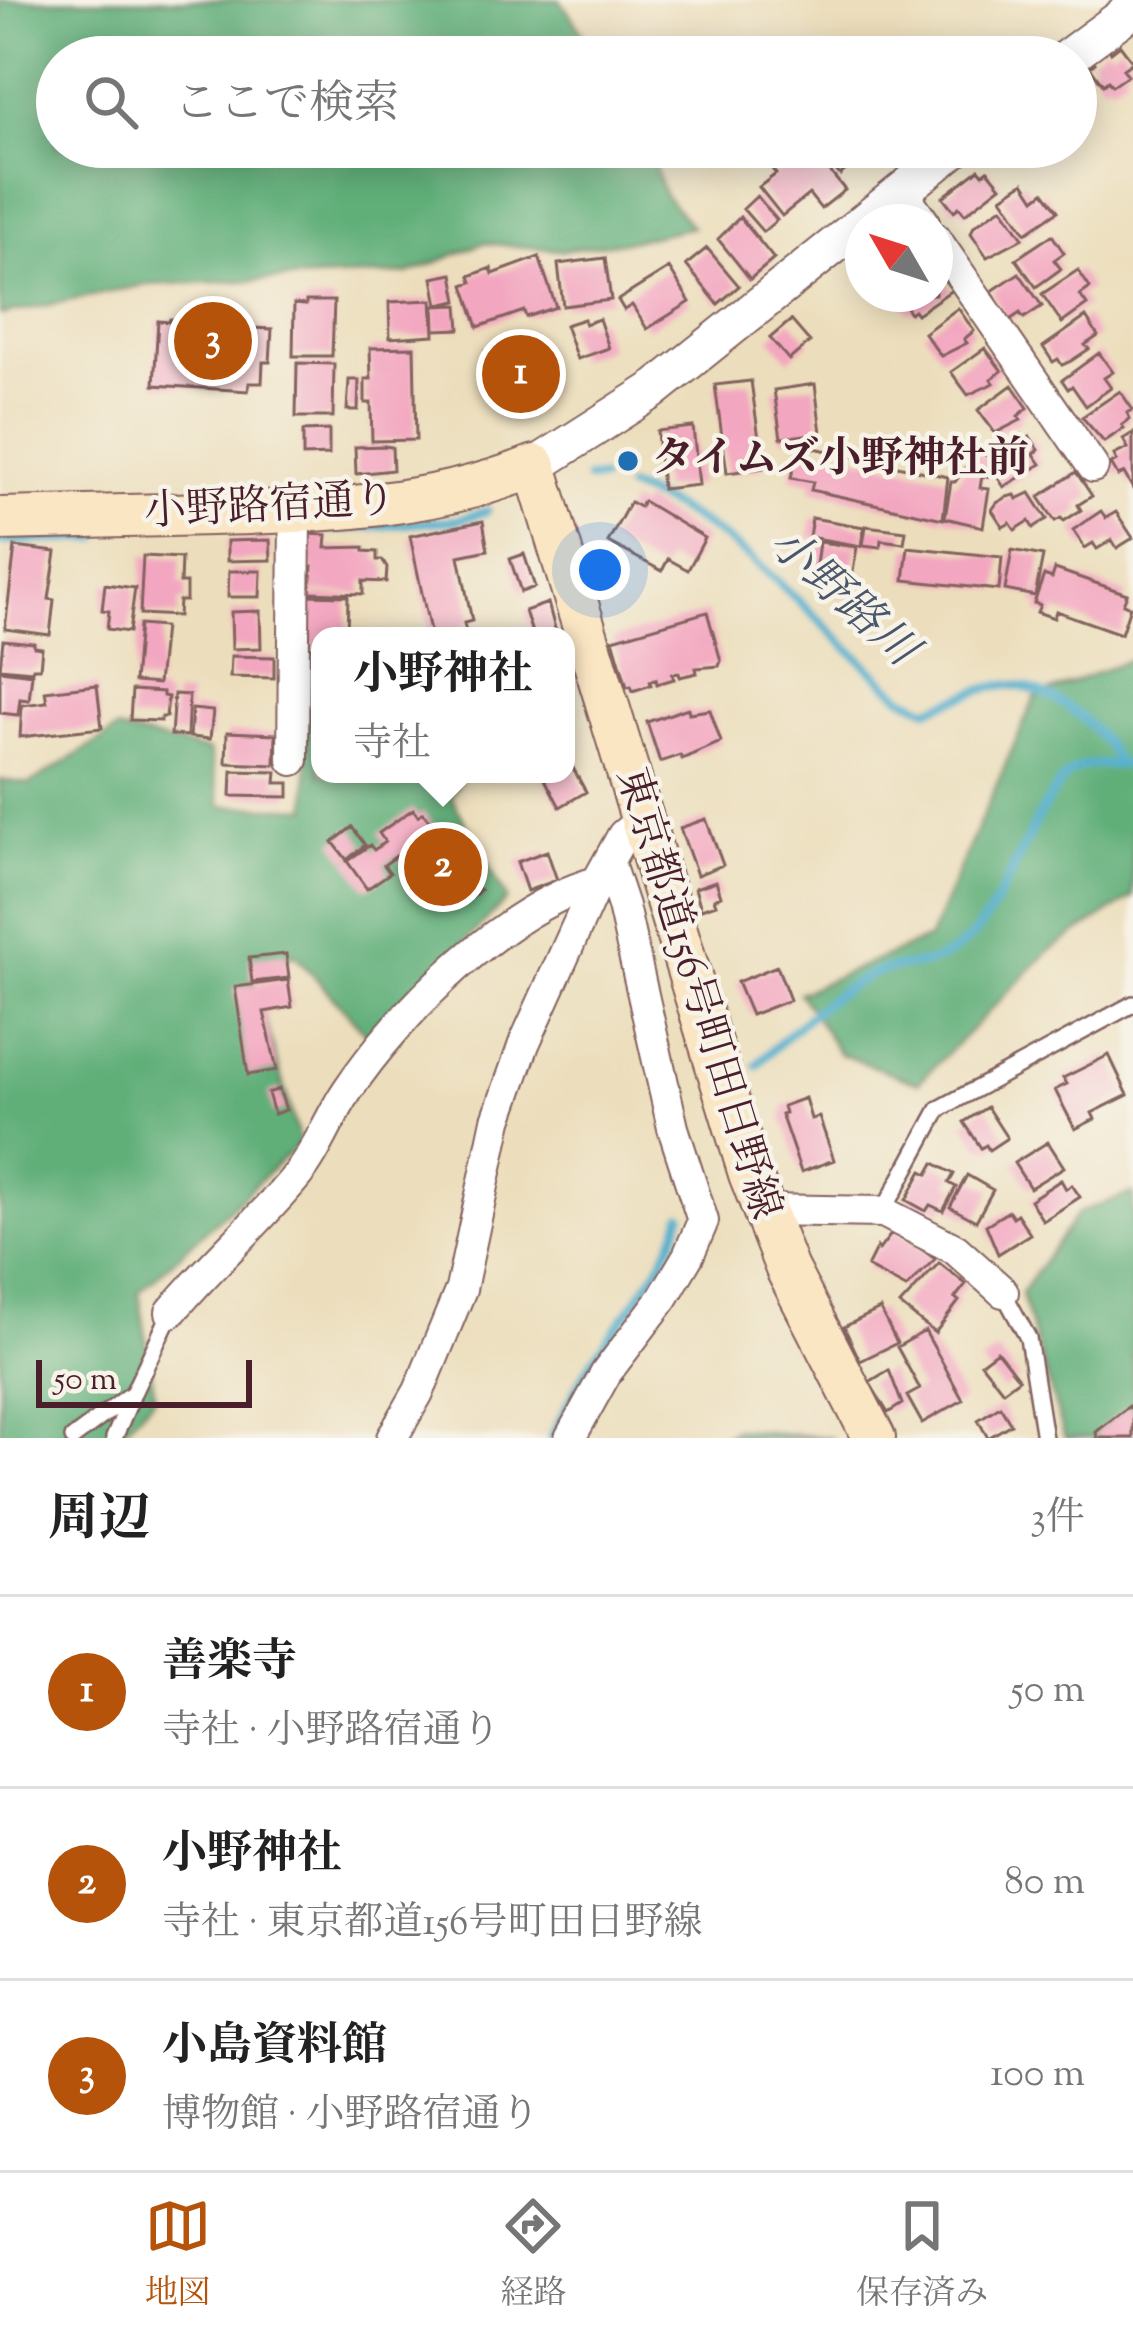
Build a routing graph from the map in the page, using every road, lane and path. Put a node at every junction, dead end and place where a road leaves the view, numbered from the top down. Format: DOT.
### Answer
graph roads {
  1 [pos="1133,9"];
  2 [pos="1096,36"];
  3 [pos="930,168"];
  4 [pos="902,190"];
  5 [pos="912,204"];
  6 [pos="953,264"];
  7 [pos="535,466"];
  8 [pos="1093,467"];
  9 [pos="296,512"];
  10 [pos="0,519"];
  11 [pos="293,760"];
  12 [pos="640,820"];
  13 [pos="603,873"];
  14 [pos="1133,1004"];
  15 [pos="763,1210"];
  16 [pos="883,1212"];
  17 [pos="1003,1292"];
  18 [pos="171,1312"];
  19 [pos="133,1393"];
  20 [pos="73,1438"];
  21 [pos="114,1438"];
  22 [pos="392,1438"];
  23 [pos="570,1438"];
  24 [pos="874,1438"];
  25 [pos="1044,1438"];
  1 -- 2 [label="street"];
  3 -- 4 [label="street"];
  4 -- 5 [label="street"];
  4 -- 7 [label="street"];
  6 -- 8 [label="street"];
  7 -- 9 [label="main road, 小野路宿通り"];
  7 -- 12 [label="main road, 東京都道156号町田日野線"];
  9 -- 10 [label="main road, 小野路宿通り"];
  9 -- 11 [label="street"];
  12 -- 13 [label="street"];
  12 -- 15 [label="main road, 東京都道156号町田日野線"];
  13 -- 18 [label="street"];
  13 -- 22 [label="street"];
  13 -- 23 [label="street"];
  14 -- 16 [label="lane"];
  15 -- 16 [label="street"];
  15 -- 24 [label="main road, 東京都道156号町田日野線"];
  16 -- 17 [label="street"];
  17 -- 25 [label="lane"];
  18 -- 19 [label="lane"];
  19 -- 20 [label="lane"];
  19 -- 21 [label="lane"];
}
